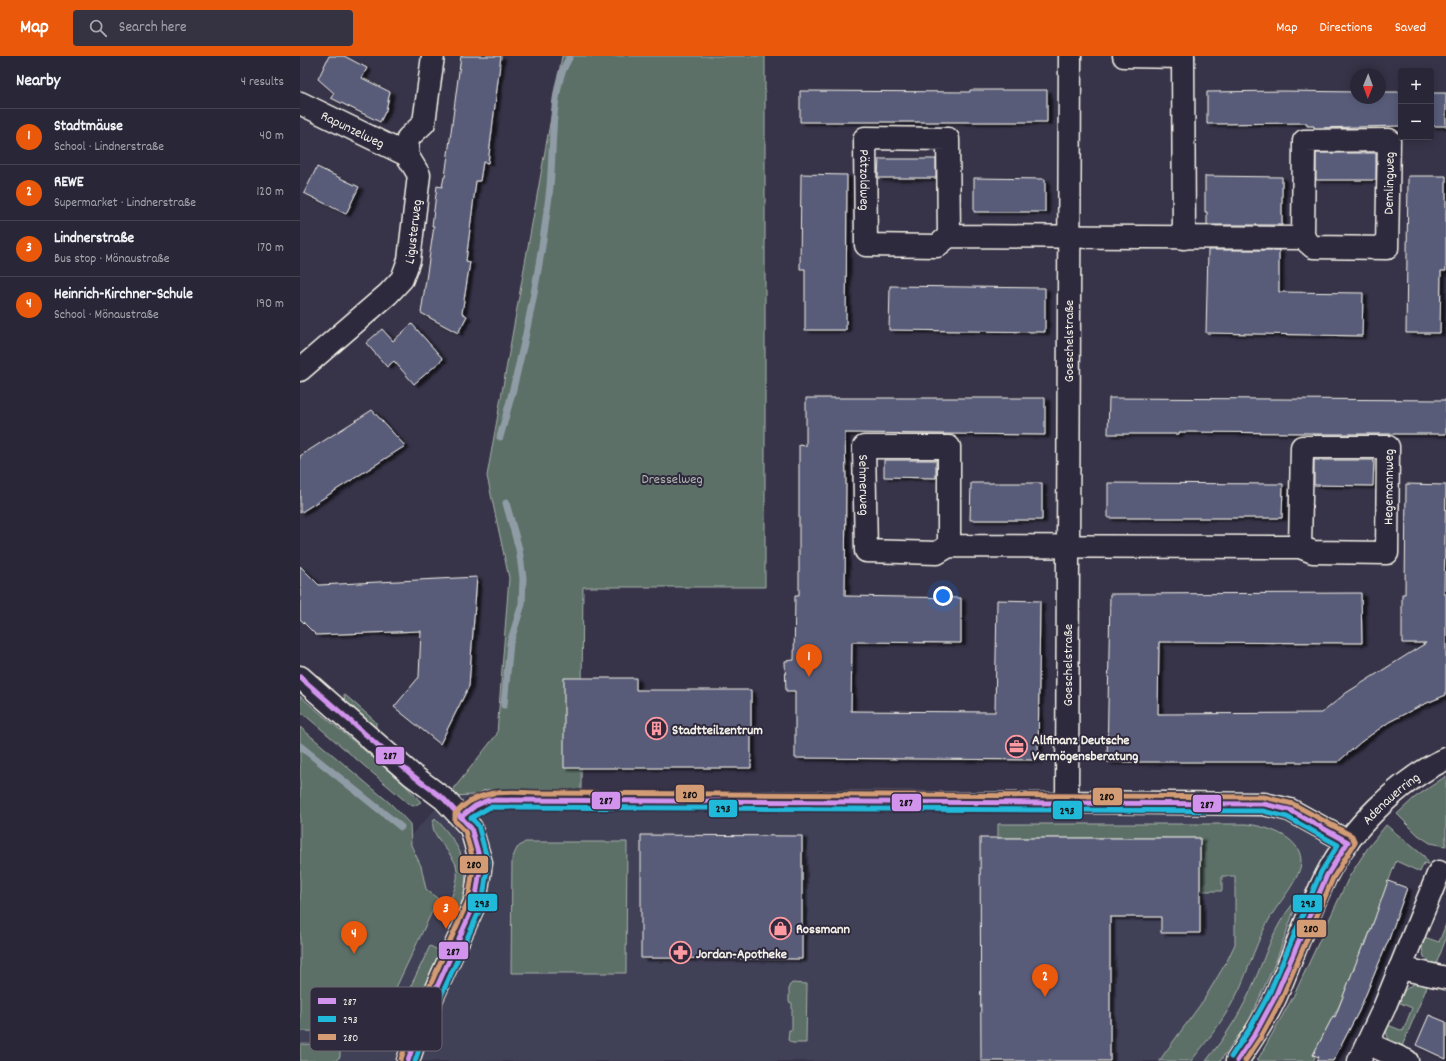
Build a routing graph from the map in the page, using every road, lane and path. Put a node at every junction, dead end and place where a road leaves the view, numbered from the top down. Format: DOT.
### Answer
graph roads {
  1 [pos="433,56"];
  2 [pos="1070,56"];
  3 [pos="1124,56"];
  4 [pos="1183,56"];
  5 [pos="300,103"];
  6 [pos="406,155"];
  7 [pos="949,236"];
  8 [pos="1069,237"];
  9 [pos="1184,238"];
  10 [pos="1303,238"];
  11 [pos="301,368"];
  12 [pos="949,546"];
  13 [pos="1300,546"];
  14 [pos="1067,547"];
  15 [pos="300,678"];
  16 [pos="1446,759"];
  17 [pos="1066,802"];
  18 [pos="461,818"];
  19 [pos="1348,842"];
  20 [pos="1439,872"];
  21 [pos="1400,968"];
  22 [pos="1446,978"];
  23 [pos="437,987"];
  24 [pos="411,1051"];
  25 [pos="1364,1052"];
  26 [pos="408,1061"];
  27 [pos="1237,1061"];
  28 [pos="1407,1061"];
  1 -- 6 [label="street"];
  2 -- 8 [label="street, Goeschelstraße"];
  3 -- 4 [label="street"];
  4 -- 9 [label="street"];
  5 -- 6 [label="street, Rapunzelweg"];
  6 -- 11 [label="street, Ligusterweg"];
  7 -- 7 [label="street, Pätzoldweg"];
  7 -- 8 [label="street"];
  8 -- 9 [label="street"];
  8 -- 14 [label="street, Goeschelstraße"];
  9 -- 10 [label="street, Demlingweg"];
  10 -- 10 [label="street, Demlingweg"];
  12 -- 12 [label="street, Sehmerweg"];
  12 -- 14 [label="street, Sehmerweg"];
  13 -- 13 [label="street, Hegemannweg"];
  13 -- 14 [label="street, Hegemannweg"];
  14 -- 17 [label="street, Goeschelstraße"];
  15 -- 18 [label="street"];
  16 -- 19 [label="street, Adenauerring"];
  17 -- 18 [label="street"];
  17 -- 19 [label="street"];
  18 -- 23 [label="street"];
  19 -- 27 [label="street, Adenauerring"];
  20 -- 21 [label="street"];
  21 -- 22 [label="street"];
  21 -- 25 [label="street"];
  24 -- 26 [label="street"];
  25 -- 28 [label="street"];
}
